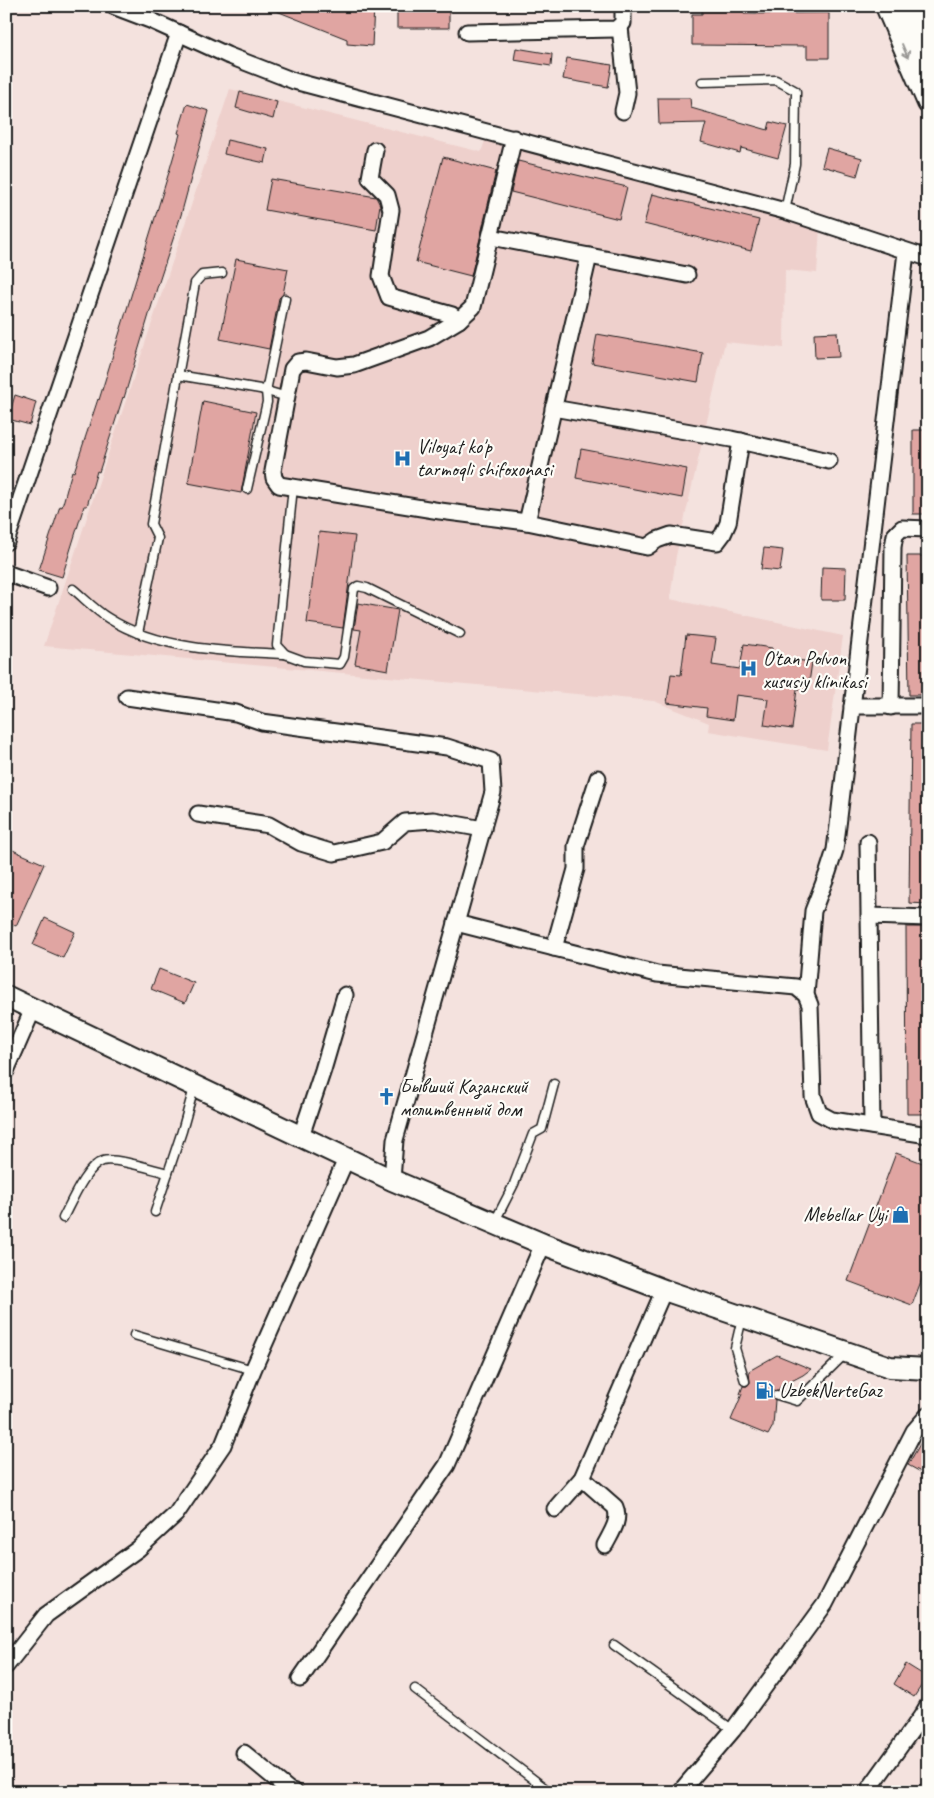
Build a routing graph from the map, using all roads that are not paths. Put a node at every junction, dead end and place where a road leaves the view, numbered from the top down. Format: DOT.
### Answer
graph roads {
  1 [pos="113,6"];
  2 [pos="623,6"];
  3 [pos="886,6"];
  4 [pos="153,13"];
  5 [pos="916,17"];
  6 [pos="620,27"];
  7 [pos="467,32"];
  8 [pos="180,33"];
  9 [pos="928,58"];
  10 [pos="702,82"];
  11 [pos="928,103"];
  12 [pos="623,111"];
  13 [pos="514,138"];
  14 [pos="375,150"];
  15 [pos="785,212"];
  16 [pos="491,237"];
  17 [pos="906,252"];
  18 [pos="589,256"];
  19 [pos="928,258"];
  20 [pos="222,273"];
  21 [pos="686,275"];
  22 [pos="285,299"];
  23 [pos="459,320"];
  24 [pos="178,375"];
  25 [pos="266,391"];
  26 [pos="287,396"];
  27 [pos="553,408"];
  28 [pos="741,441"];
  29 [pos="829,461"];
  30 [pos="293,488"];
  31 [pos="248,489"];
  32 [pos="526,522"];
  33 [pos="928,529"];
  34 [pos="6,542"];
  35 [pos="6,573"];
  36 [pos="48,588"];
  37 [pos="73,589"];
  38 [pos="138,633"];
  39 [pos="460,634"];
  40 [pos="285,654"];
  41 [pos="127,697"];
  42 [pos="852,706"];
  43 [pos="928,706"];
  44 [pos="891,707"];
  45 [pos="598,778"];
  46 [pos="198,814"];
  47 [pos="483,829"];
  48 [pos="868,842"];
  49 [pos="870,916"];
  50 [pos="928,918"];
  51 [pos="456,923"];
  52 [pos="554,948"];
  53 [pos="345,995"];
  54 [pos="806,995"];
  55 [pos="6,996"];
  56 [pos="33,1009"];
  57 [pos="6,1071"];
  58 [pos="554,1084"];
  59 [pos="195,1085"];
  60 [pos="872,1126"];
  61 [pos="928,1135"];
  62 [pos="301,1136"];
  63 [pos="347,1157"];
  64 [pos="168,1173"];
  65 [pos="392,1180"];
  66 [pos="154,1212"];
  67 [pos="63,1218"];
  68 [pos="494,1223"];
  69 [pos="543,1244"];
  70 [pos="664,1290"];
  71 [pos="743,1316"];
  72 [pos="134,1335"];
  73 [pos="847,1352"];
  74 [pos="928,1369"];
  75 [pos="253,1370"];
  76 [pos="745,1381"];
  77 [pos="777,1395"];
  78 [pos="928,1414"];
  79 [pos="582,1478"];
  80 [pos="555,1509"];
  81 [pos="605,1545"];
  82 [pos="614,1646"];
  83 [pos="6,1666"];
  84 [pos="300,1680"];
  85 [pos="415,1689"];
  86 [pos="928,1704"];
  87 [pos="733,1730"];
  88 [pos="244,1753"];
  89 [pos="295,1792"];
  90 [pos="550,1792"];
  91 [pos="680,1792"];
  92 [pos="867,1792"];
  1 -- 4 [label="street"];
  2 -- 6 [label="street"];
  3 -- 11 [label="main road, one-way"];
  4 -- 8 [label="street"];
  5 -- 9 [label="main road"];
  6 -- 7 [label="street"];
  6 -- 12 [label="street"];
  8 -- 13 [label="street"];
  8 -- 34 [label="street"];
  10 -- 15 [label="lane"];
  13 -- 15 [label="street"];
  13 -- 16 [label="street"];
  14 -- 23 [label="street"];
  15 -- 17 [label="street"];
  16 -- 18 [label="street"];
  16 -- 23 [label="street"];
  17 -- 19 [label="street"];
  17 -- 42 [label="street"];
  18 -- 21 [label="street"];
  18 -- 27 [label="street"];
  20 -- 24 [label="lane"];
  22 -- 25 [label="lane"];
  23 -- 26 [label="street"];
  24 -- 25 [label="lane"];
  24 -- 38 [label="lane"];
  25 -- 26 [label="lane"];
  25 -- 31 [label="lane"];
  26 -- 30 [label="street"];
  27 -- 28 [label="street"];
  27 -- 32 [label="street"];
  28 -- 29 [label="street"];
  28 -- 32 [label="street"];
  30 -- 32 [label="street"];
  30 -- 40 [label="lane"];
  33 -- 44 [label="street"];
  35 -- 36 [label="street"];
  37 -- 38 [label="lane"];
  38 -- 40 [label="lane"];
  39 -- 40 [label="lane"];
  41 -- 47 [label="street"];
  42 -- 44 [label="street"];
  42 -- 54 [label="street"];
  43 -- 44 [label="street"];
  45 -- 52 [label="street"];
  46 -- 47 [label="street"];
  47 -- 51 [label="street"];
  48 -- 49 [label="street"];
  49 -- 50 [label="street"];
  49 -- 60 [label="street"];
  51 -- 52 [label="street"];
  51 -- 65 [label="street"];
  52 -- 54 [label="street"];
  53 -- 62 [label="street"];
  54 -- 60 [label="street"];
  55 -- 56 [label="main road"];
  56 -- 57 [label="street"];
  56 -- 59 [label="main road"];
  58 -- 68 [label="lane"];
  59 -- 62 [label="main road"];
  59 -- 64 [label="lane"];
  60 -- 61 [label="street"];
  62 -- 63 [label="main road"];
  63 -- 65 [label="main road"];
  63 -- 75 [label="street"];
  64 -- 66 [label="lane"];
  64 -- 67 [label="lane"];
  65 -- 68 [label="main road"];
  68 -- 69 [label="main road"];
  69 -- 70 [label="main road"];
  69 -- 84 [label="street"];
  70 -- 71 [label="main road"];
  70 -- 79 [label="street"];
  71 -- 73 [label="main road"];
  71 -- 76 [label="lane"];
  72 -- 75 [label="lane"];
  73 -- 74 [label="main road"];
  73 -- 77 [label="lane"];
  75 -- 83 [label="street"];
  78 -- 87 [label="street"];
  79 -- 80 [label="street"];
  79 -- 81 [label="street"];
  82 -- 87 [label="lane"];
  85 -- 90 [label="lane"];
  86 -- 92 [label="street"];
  87 -- 91 [label="street"];
  88 -- 89 [label="street"];
}
